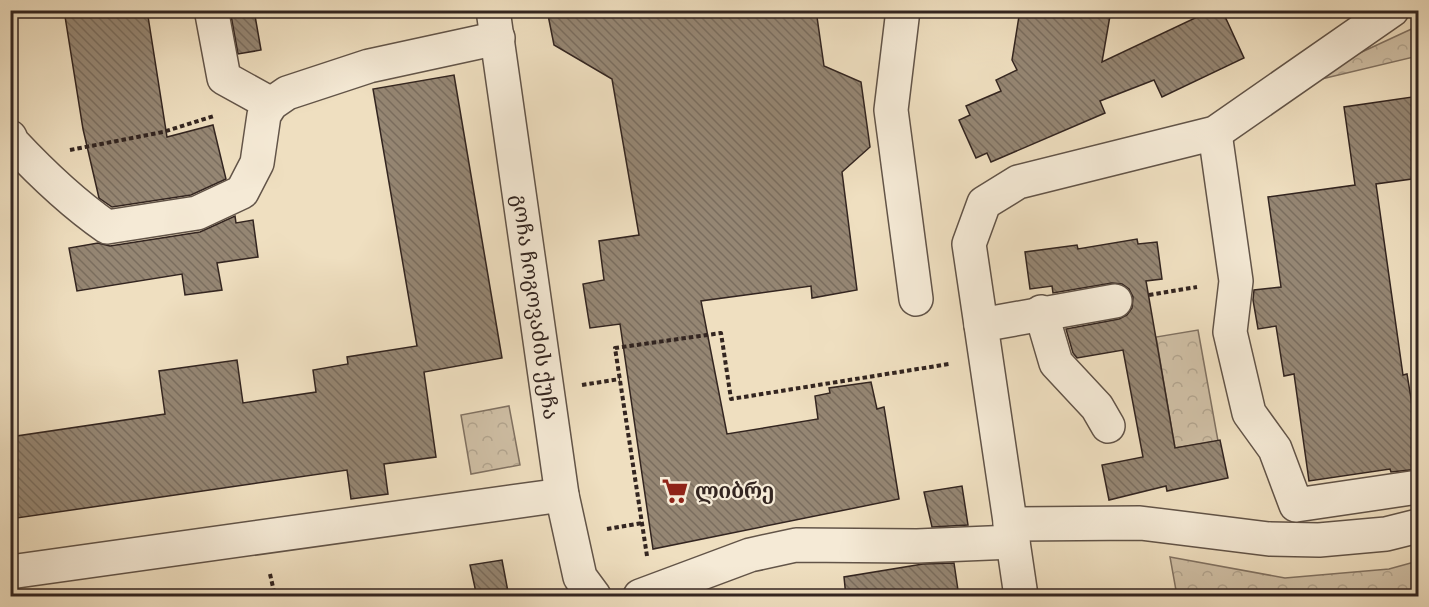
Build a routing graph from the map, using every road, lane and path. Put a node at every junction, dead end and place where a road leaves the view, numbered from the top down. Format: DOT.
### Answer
graph roads {
  1 [pos="903,10"];
  2 [pos="1392,10"];
  3 [pos="212,14"];
  4 [pos="496,24"];
  5 [pos="271,104"];
  6 [pos="216,116"];
  7 [pos="1215,133"];
  8 [pos="19,148"];
  9 [pos="1236,281"];
  10 [pos="916,299"];
  11 [pos="1115,301"];
  12 [pos="1041,312"];
  13 [pos="981,325"];
  14 [pos="986,358"];
  15 [pos="1108,426"];
  16 [pos="1419,487"];
  17 [pos="562,495"];
  18 [pos="1419,526"];
  19 [pos="1011,533"];
  20 [pos="647,557"];
  21 [pos="10,572"];
  22 [pos="587,587"];
  23 [pos="624,597"];
  24 [pos="640,597"];
  25 [pos="1021,597"];
  1 -- 10 [label="street"];
  2 -- 7 [label="street"];
  3 -- 5 [label="street"];
  4 -- 5 [label="street"];
  4 -- 17 [label="street, გოჩა ჩოგოვაძის ქუჩა"];
  5 -- 8 [label="street"];
  6 -- 8 [label="path"];
  7 -- 9 [label="street"];
  7 -- 13 [label="street"];
  9 -- 11 [label="path"];
  9 -- 16 [label="street"];
  11 -- 12 [label="street"];
  12 -- 13 [label="street"];
  12 -- 15 [label="street"];
  13 -- 14 [label="street"];
  14 -- 19 [label="street"];
  14 -- 20 [label="path"];
  17 -- 21 [label="street"];
  17 -- 22 [label="street, გოჩა ჩოგოვაძის ქუჩა"];
  18 -- 19 [label="street"];
  19 -- 24 [label="street"];
  19 -- 25 [label="street"];
  22 -- 23 [label="street"];
}
